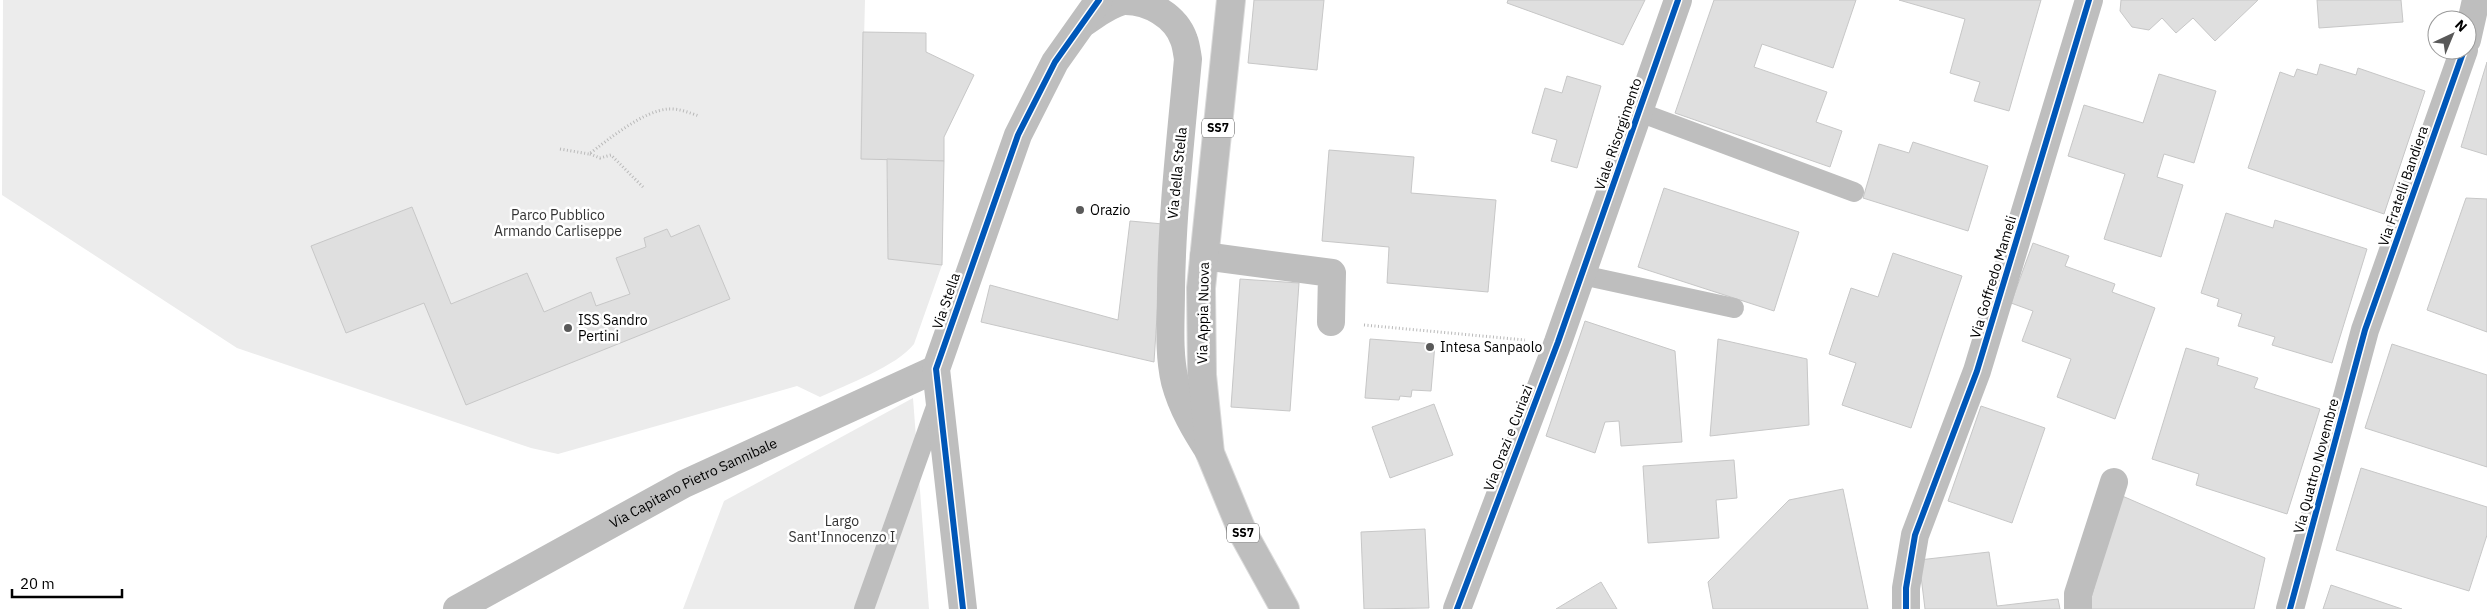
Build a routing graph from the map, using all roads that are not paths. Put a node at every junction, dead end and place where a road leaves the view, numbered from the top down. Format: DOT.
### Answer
graph roads {
  1 [pos="1098,0"];
  2 [pos="1231,0"];
  3 [pos="1678,0"];
  4 [pos="2089,0"];
  5 [pos="1082,24"];
  6 [pos="2460,60"];
  7 [pos="1639,112"];
  8 [pos="1854,192"];
  9 [pos="1204,256"];
  10 [pos="1582,275"];
  11 [pos="1734,308"];
  12 [pos="1331,322"];
  13 [pos="2365,330"];
  14 [pos="936,369"];
  15 [pos="939,400"];
  16 [pos="1210,453"];
  17 [pos="2114,482"];
  18 [pos="457,609"];
  19 [pos="864,609"];
  20 [pos="962,609"];
  21 [pos="1285,609"];
  22 [pos="1456,609"];
  23 [pos="1906,609"];
  24 [pos="2078,609"];
  25 [pos="2290,609"];
  1 -- 5 [label="street"];
  2 -- 9 [label="street, Via Appia Nuova / SS7"];
  3 -- 7 [label="street, Viale Risorgimento"];
  4 -- 23 [label="street, Via Goffredo Mameli"];
  5 -- 14 [label="street, Via Stella"];
  5 -- 16 [label="street, Via della Stella"];
  6 -- 13 [label="street, Via Fratelli Bandiera"];
  7 -- 8 [label="lane"];
  7 -- 10 [label="street, Viale Risorgimento"];
  9 -- 12 [label="street"];
  9 -- 16 [label="street, Via Appia Nuova / SS7"];
  10 -- 11 [label="lane"];
  10 -- 22 [label="street, Via Orazi e Curiazi"];
  13 -- 25 [label="street, Via Quattro Novembre"];
  14 -- 15 [label="street, Via Stella"];
  14 -- 18 [label="street, Via Capitano Pietro Sannibale"];
  15 -- 19 [label="lane"];
  15 -- 20 [label="street, Via Stella"];
  16 -- 21 [label="street, Via Appia Nuova / SS7"];
  17 -- 24 [label="street"];
}
